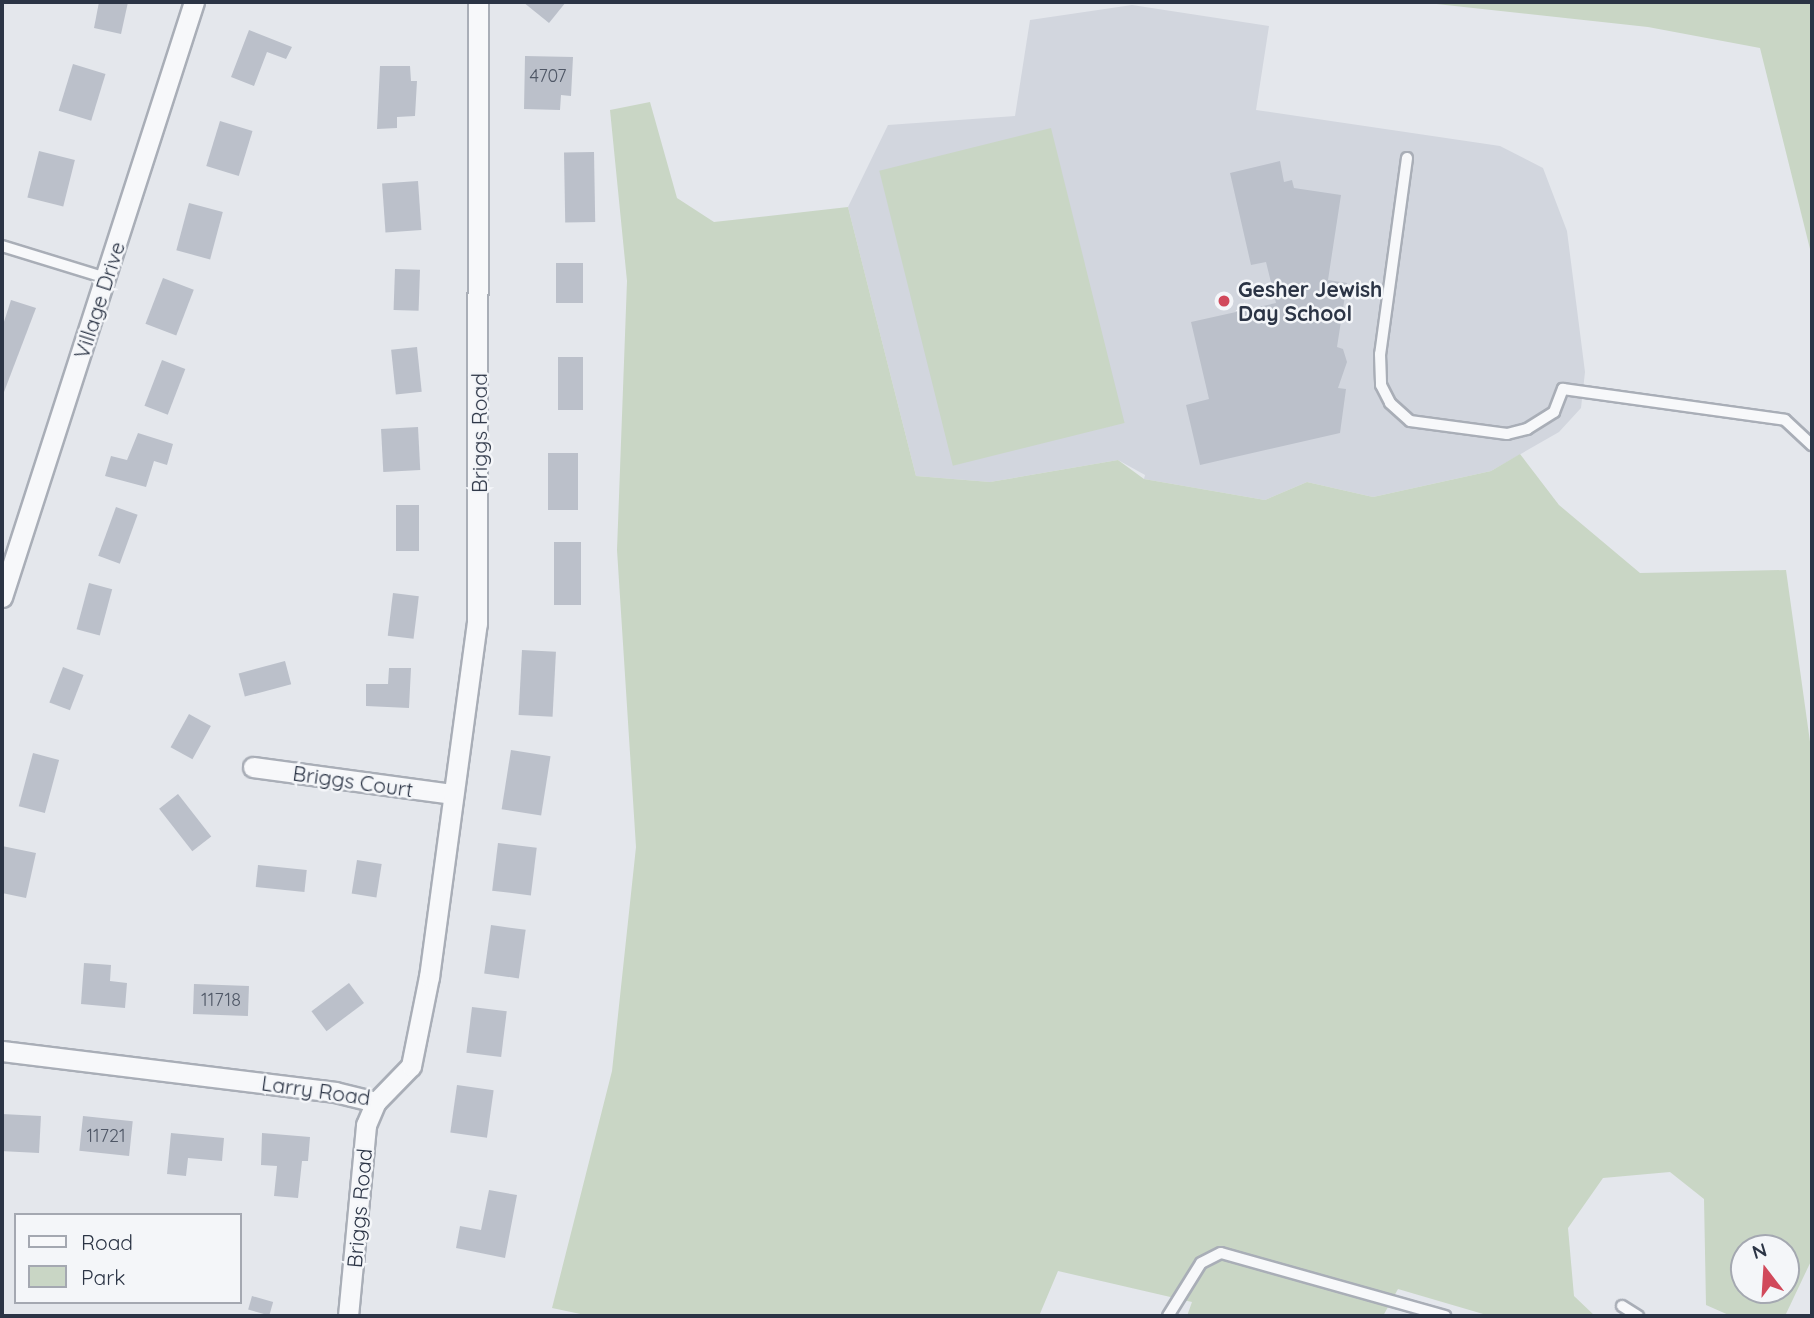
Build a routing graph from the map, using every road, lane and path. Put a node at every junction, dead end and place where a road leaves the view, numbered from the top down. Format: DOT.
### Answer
graph roads {
  1 [pos="194,2"];
  2 [pos="478,2"];
  3 [pos="1407,158"];
  4 [pos="2,246"];
  5 [pos="106,278"];
  6 [pos="1812,446"];
  7 [pos="2,597"];
  8 [pos="253,767"];
  9 [pos="453,794"];
  10 [pos="444,861"];
  11 [pos="2,1051"];
  12 [pos="376,1102"];
  13 [pos="1622,1306"];
  14 [pos="348,1316"];
  15 [pos="1168,1316"];
  16 [pos="1445,1316"];
  17 [pos="1638,1316"];
  1 -- 5 [label="street, Village Drive"];
  2 -- 9 [label="street, Briggs Road"];
  3 -- 6 [label="lane"];
  4 -- 5 [label="lane"];
  5 -- 7 [label="street, Village Drive"];
  8 -- 9 [label="street, Briggs Court"];
  9 -- 10 [label="street, Briggs Road"];
  10 -- 12 [label="street, Larry Road"];
  11 -- 12 [label="street, Larry Road"];
  12 -- 14 [label="street, Briggs Road"];
  13 -- 17 [label="lane"];
  15 -- 16 [label="lane"];
}
